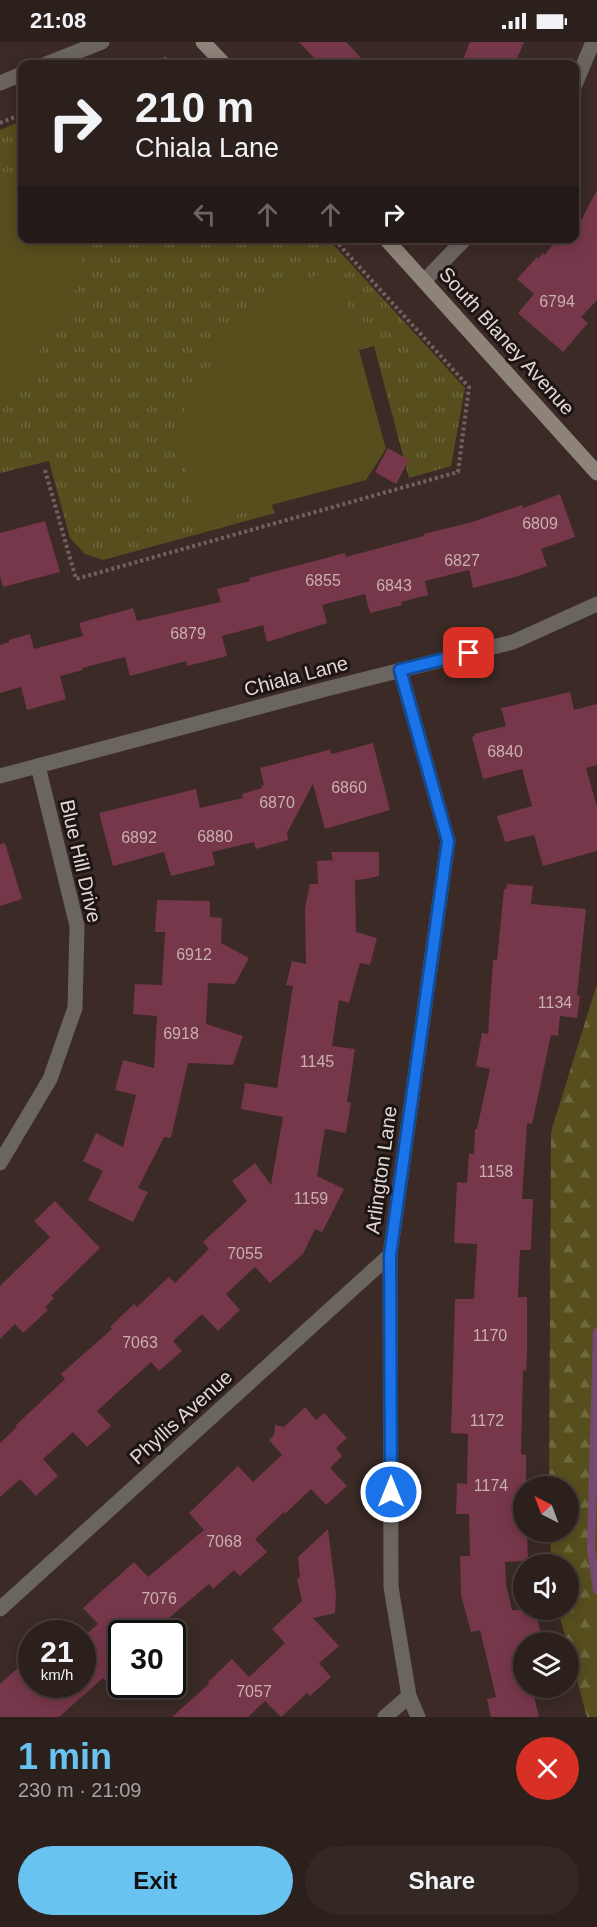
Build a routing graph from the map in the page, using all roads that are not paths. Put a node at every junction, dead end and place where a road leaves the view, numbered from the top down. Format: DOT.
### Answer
graph roads {
  1 [pos="102,42"];
  2 [pos="203,42"];
  3 [pos="593,42"];
  4 [pos="56,60"];
  5 [pos="220,60"];
  6 [pos="579,75"];
  7 [pos="18,76"];
  8 [pos="0,83"];
  9 [pos="390,243"];
  10 [pos="461,243"];
  11 [pos="424,281"];
  12 [pos="597,473"];
  13 [pos="597,604"];
  14 [pos="400,670"];
  15 [pos="38,766"];
  16 [pos="0,776"];
  17 [pos="0,1163"];
  18 [pos="390,1255"];
  19 [pos="0,1609"];
  20 [pos="409,1696"];
  21 [pos="385,1717"];
  22 [pos="418,1717"];
  1 -- 4 [label="street"];
  2 -- 5 [label="street"];
  3 -- 6 [label="street"];
  7 -- 8 [label="street"];
  9 -- 11 [label="street, South Blaney Avenue"];
  10 -- 11 [label="street"];
  11 -- 12 [label="street, South Blaney Avenue"];
  13 -- 14 [label="street, Chiala Lane"];
  14 -- 15 [label="street, Chiala Lane"];
  14 -- 18 [label="street, Arlington Lane"];
  15 -- 16 [label="street, Chiala Lane"];
  15 -- 17 [label="street, Blue Hill Drive"];
  18 -- 19 [label="street, Phyllis Avenue"];
  18 -- 20 [label="street, Arlington Lane"];
  20 -- 21 [label="street"];
  20 -- 22 [label="street, Arlington Lane"];
}
